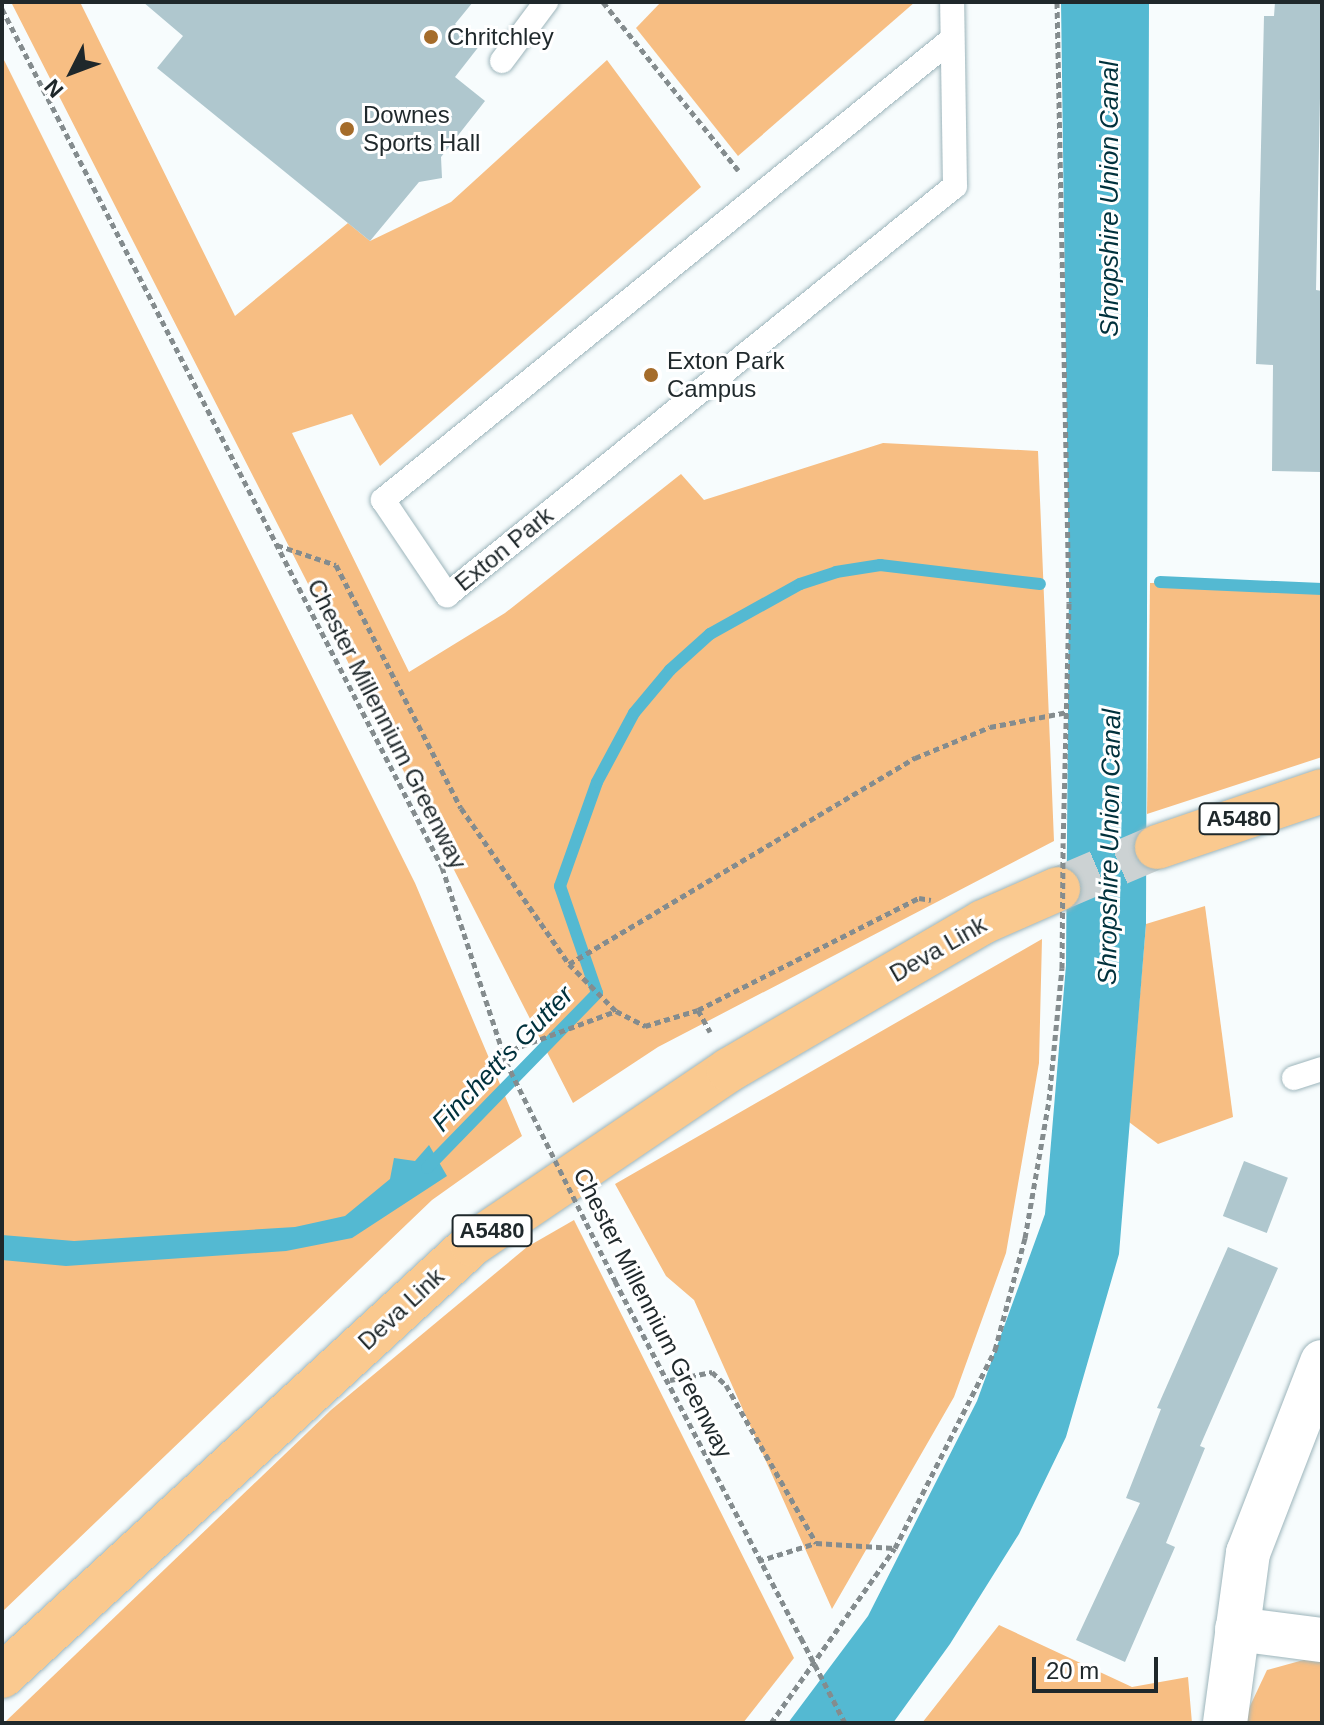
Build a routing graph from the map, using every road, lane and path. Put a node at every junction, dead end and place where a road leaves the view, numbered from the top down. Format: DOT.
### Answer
graph roads {
  1 [pos="546,2"];
  2 [pos="603,2"];
  3 [pos="952,2"];
  4 [pos="1057,2"];
  5 [pos="2,9"];
  6 [pos="951,40"];
  7 [pos="502,61"];
  8 [pos="761,199"];
  9 [pos="276,545"];
  10 [pos="1068,712"];
  11 [pos="1322,791"];
  12 [pos="1157,847"];
  13 [pos="1058,889"];
  14 [pos="945,901"];
  15 [pos="569,964"];
  16 [pos="698,1010"];
  17 [pos="616,1011"];
  18 [pos="710,1032"];
  19 [pos="503,1053"];
  20 [pos="1322,1069"];
  21 [pos="1294,1078"];
  22 [pos="1322,1362"];
  23 [pos="670,1380"];
  24 [pos="816,1543"];
  25 [pos="895,1548"];
  26 [pos="758,1561"];
  27 [pos="1237,1629"];
  28 [pos="1322,1640"];
  29 [pos="2,1676"];
  30 [pos="771,1723"];
  31 [pos="845,1723"];
  32 [pos="1225,1723"];
  1 -- 7 [label="lane"];
  2 -- 8 [label="path"];
  3 -- 6 [label="lane, Exton Park"];
  4 -- 10 [label="path"];
  5 -- 9 [label="path, Chester Millennium Greenway"];
  6 -- 8 [label="lane, Exton Park"];
  6 -- 8 [label="lane, Exton Park"];
  9 -- 15 [label="path"];
  9 -- 19 [label="path, Chester Millennium Greenway"];
  10 -- 15 [label="path"];
  10 -- 25 [label="path, bridge"];
  11 -- 12 [label="main road, A5480"];
  13 -- 29 [label="main road, Deva Link / A5480"];
  14 -- 16 [label="path"];
  15 -- 17 [label="path"];
  16 -- 17 [label="path"];
  16 -- 18 [label="path"];
  17 -- 19 [label="path"];
  19 -- 23 [label="path, Chester Millennium Greenway, bridge"];
  20 -- 21 [label="lane"];
  22 -- 27 [label="street"];
  23 -- 24 [label="path"];
  23 -- 26 [label="path, Chester Millennium Greenway"];
  24 -- 25 [label="path"];
  24 -- 26 [label="path"];
  25 -- 30 [label="path"];
  26 -- 31 [label="path, Chester Millennium Greenway, bridge"];
  27 -- 28 [label="street"];
  27 -- 32 [label="street"];
}
